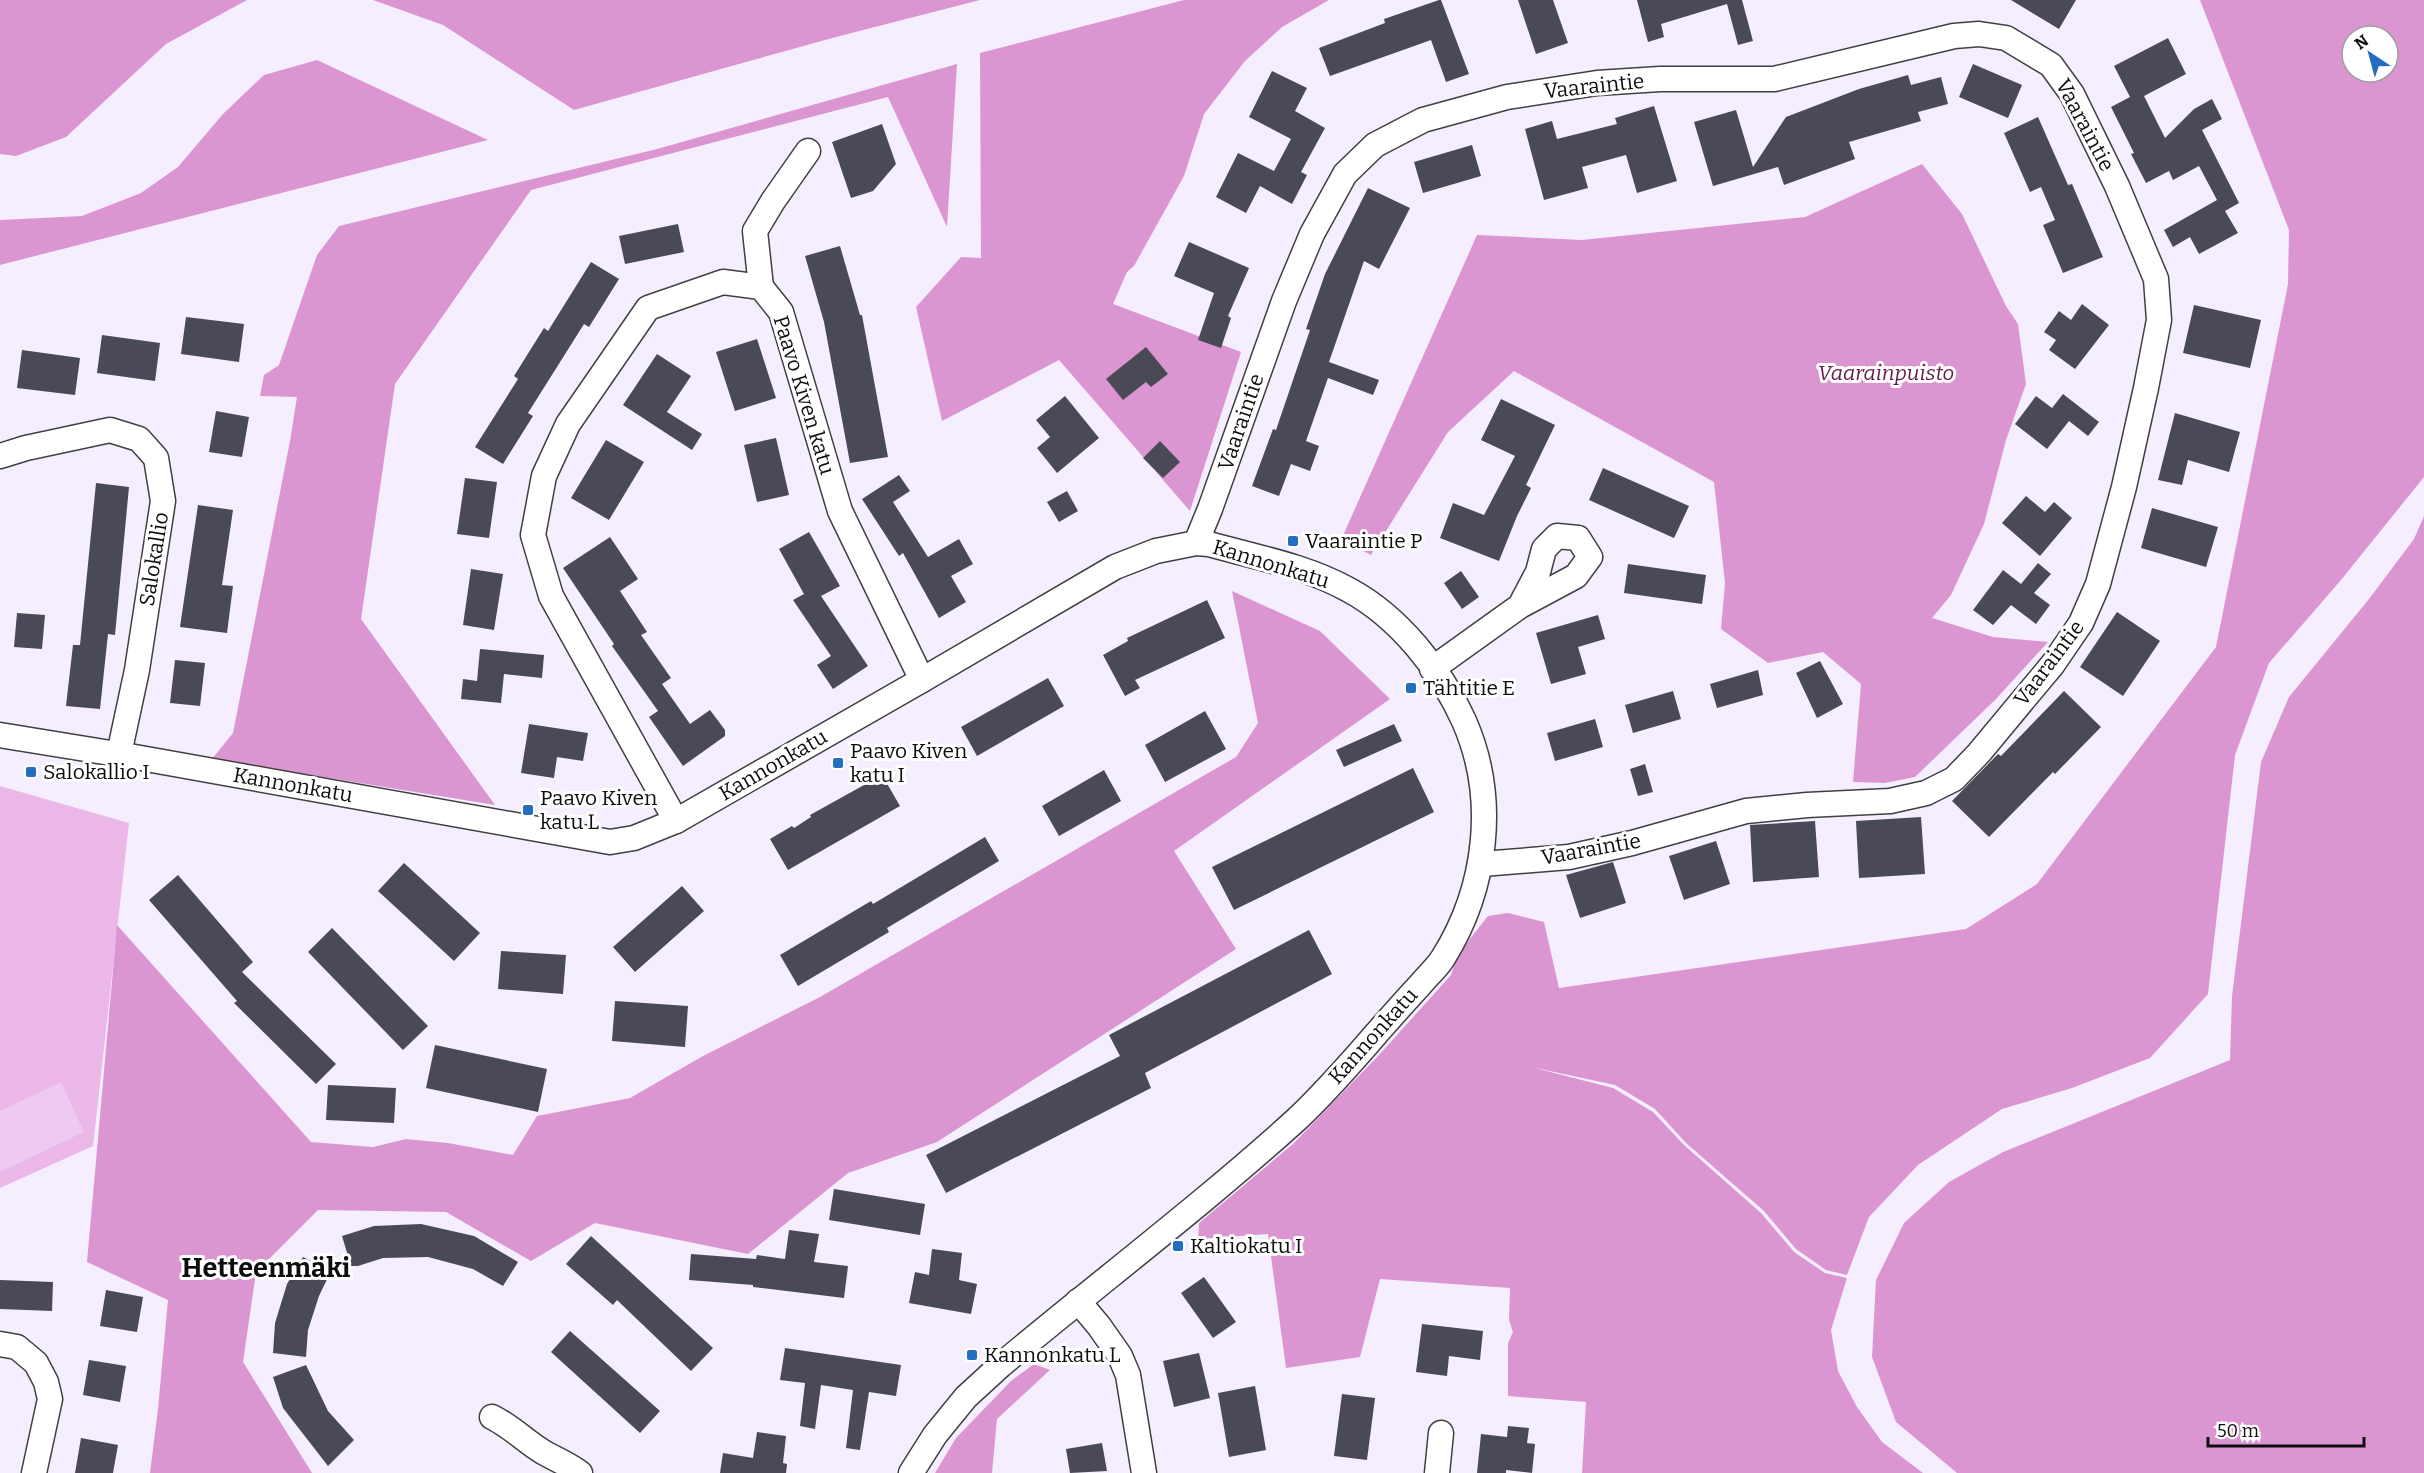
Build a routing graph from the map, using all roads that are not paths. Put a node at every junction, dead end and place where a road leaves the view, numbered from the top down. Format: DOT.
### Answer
graph roads {
  1 [pos="808,151"];
  2 [pos="760,287"];
  3 [pos="0,456"];
  4 [pos="1196,543"];
  5 [pos="1520,606"];
  6 [pos="1432,669"];
  7 [pos="922,680"];
  8 [pos="0,735"];
  9 [pos="118,754"];
  10 [pos="676,821"];
  11 [pos="1482,864"];
  12 [pos="1078,1301"];
  13 [pos="0,1344"];
  14 [pos="492,1417"];
  15 [pos="1441,1433"];
  16 [pos="34,1473"];
  17 [pos="580,1473"];
  18 [pos="911,1473"];
  19 [pos="1144,1473"];
  20 [pos="1437,1473"];
  1 -- 2 [label="street"];
  2 -- 7 [label="street, Paavo Kiven katu"];
  2 -- 10 [label="street"];
  3 -- 9 [label="street, Salokallio"];
  4 -- 6 [label="street, Kannonkatu"];
  4 -- 7 [label="street, Kannonkatu"];
  4 -- 11 [label="street, Vaaraintie"];
  5 -- 6 [label="street"];
  6 -- 11 [label="street, Kannonkatu"];
  7 -- 10 [label="street, Kannonkatu"];
  8 -- 9 [label="street, Kannonkatu"];
  9 -- 10 [label="street, Kannonkatu"];
  11 -- 12 [label="street, Kannonkatu"];
  12 -- 18 [label="street, Kannonkatu"];
  12 -- 19 [label="street"];
  13 -- 16 [label="street"];
  14 -- 17 [label="street"];
  15 -- 20 [label="street"];
}
